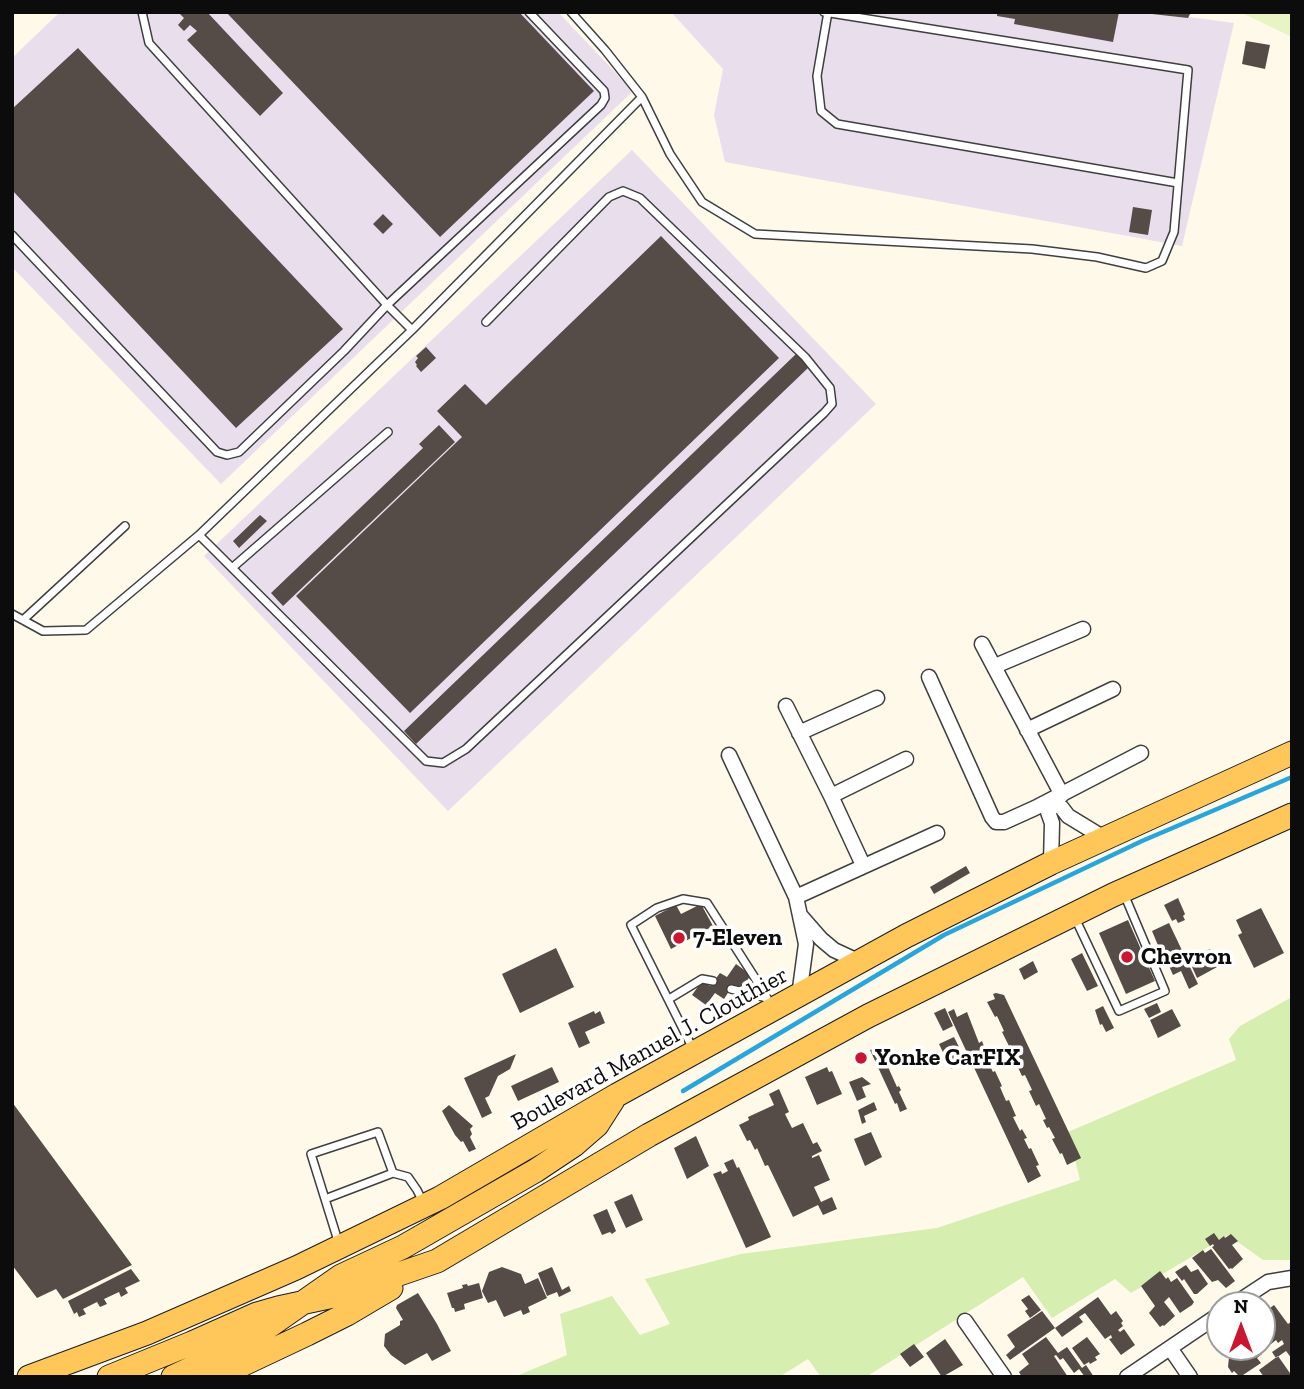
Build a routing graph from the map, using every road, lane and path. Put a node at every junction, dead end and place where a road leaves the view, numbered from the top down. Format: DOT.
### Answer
graph roads {
  1 [pos="142,12"];
  2 [pos="529,12"];
  3 [pos="570,12"];
  4 [pos="827,13"];
  5 [pos="642,97"];
  6 [pos="1178,183"];
  7 [pos="12,235"];
  8 [pos="387,305"];
  9 [pos="486,322"];
  10 [pos="412,330"];
  11 [pos="387,432"];
  12 [pos="125,526"];
  13 [pos="199,535"];
  14 [pos="232,568"];
  15 [pos="12,614"];
  16 [pos="23,620"];
  17 [pos="1083,629"];
  18 [pos="982,644"];
  19 [pos="995,666"];
  20 [pos="929,677"];
  21 [pos="1113,689"];
  22 [pos="877,698"];
  23 [pos="786,706"];
  24 [pos="1027,730"];
  25 [pos="799,733"];
  26 [pos="1141,753"];
  27 [pos="1292,753"];
  28 [pos="729,755"];
  29 [pos="906,759"];
  30 [pos="831,796"];
  31 [pos="1055,798"];
  32 [pos="1292,815"];
  33 [pos="937,832"];
  34 [pos="1104,838"];
  35 [pos="1051,863"];
  36 [pos="863,865"];
  37 [pos="1123,890"];
  38 [pos="796,897"];
  39 [pos="799,914"];
  40 [pos="1073,914"];
  41 [pos="860,962"];
  42 [pos="713,981"];
  43 [pos="731,989"];
  44 [pos="669,999"];
  45 [pos="781,1000"];
  46 [pos="695,1052"];
  47 [pos="617,1095"];
  48 [pos="393,1174"];
  49 [pos="325,1199"];
  50 [pos="424,1206"];
  51 [pos="340,1248"];
  52 [pos="437,1261"];
  53 [pos="1292,1278"];
  54 [pos="1254,1291"];
  55 [pos="302,1304"];
  56 [pos="965,1321"];
  57 [pos="1206,1324"];
  58 [pos="1170,1348"];
  59 [pos="12,1375"];
  60 [pos="34,1375"];
  61 [pos="109,1377"];
  62 [pos="173,1377"];
  63 [pos="216,1377"];
  64 [pos="1004,1377"];
  65 [pos="1127,1377"];
  66 [pos="1190,1377"];
  1 -- 8 [label="lane"];
  2 -- 8 [label="lane"];
  3 -- 5 [label="lane"];
  4 -- 6 [label="lane"];
  4 -- 6 [label="lane"];
  5 -- 6 [label="lane"];
  5 -- 10 [label="lane"];
  7 -- 8 [label="lane"];
  8 -- 10 [label="lane"];
  9 -- 14 [label="lane"];
  10 -- 13 [label="lane"];
  11 -- 14 [label="lane"];
  12 -- 16 [label="lane"];
  13 -- 14 [label="lane"];
  13 -- 16 [label="lane"];
  15 -- 16 [label="lane"];
  17 -- 19 [label="street"];
  18 -- 19 [label="street"];
  19 -- 24 [label="street"];
  20 -- 31 [label="street"];
  21 -- 24 [label="street"];
  22 -- 25 [label="street"];
  23 -- 25 [label="street"];
  24 -- 31 [label="street"];
  25 -- 30 [label="street"];
  26 -- 31 [label="street"];
  27 -- 34 [label="main road, Boulevard Manuel J. Clouthier"];
  28 -- 38 [label="street"];
  29 -- 30 [label="street"];
  30 -- 36 [label="street"];
  31 -- 34 [label="street"];
  31 -- 35 [label="street"];
  32 -- 37 [label="main road"];
  33 -- 36 [label="street"];
  34 -- 35 [label="main road, Boulevard Manuel J. Clouthier"];
  35 -- 41 [label="main road, Boulevard Manuel J. Clouthier"];
  36 -- 38 [label="street"];
  37 -- 40 [label="main road"];
  37 -- 40 [label="lane"];
  38 -- 39 [label="street"];
  39 -- 41 [label="street"];
  39 -- 45 [label="street"];
  40 -- 52 [label="main road"];
  41 -- 45 [label="main road, Boulevard Manuel J. Clouthier"];
  42 -- 44 [label="lane"];
  43 -- 45 [label="lane"];
  44 -- 45 [label="lane"];
  44 -- 46 [label="lane"];
  45 -- 46 [label="main road, Boulevard Manuel J. Clouthier"];
  46 -- 47 [label="main road, Boulevard Manuel J. Clouthier"];
  47 -- 50 [label="main road, Boulevard Manuel J. Clouthier"];
  47 -- 55 [label="main road"];
  48 -- 49 [label="lane"];
  48 -- 49 [label="lane"];
  48 -- 50 [label="lane"];
  49 -- 51 [label="lane"];
  50 -- 51 [label="main road, Boulevard Manuel J. Clouthier"];
  51 -- 60 [label="main road, Boulevard Manuel J. Clouthier"];
  52 -- 55 [label="main road"];
  52 -- 63 [label="main road"];
  53 -- 54 [label="street"];
  55 -- 61 [label="main road"];
  55 -- 62 [label="main road"];
  56 -- 64 [label="street"];
  57 -- 58 [label="street"];
  58 -- 65 [label="street"];
  58 -- 66 [label="street"];
  59 -- 60 [label="main road, Boulevard Manuel J. Clouthier"];
}
